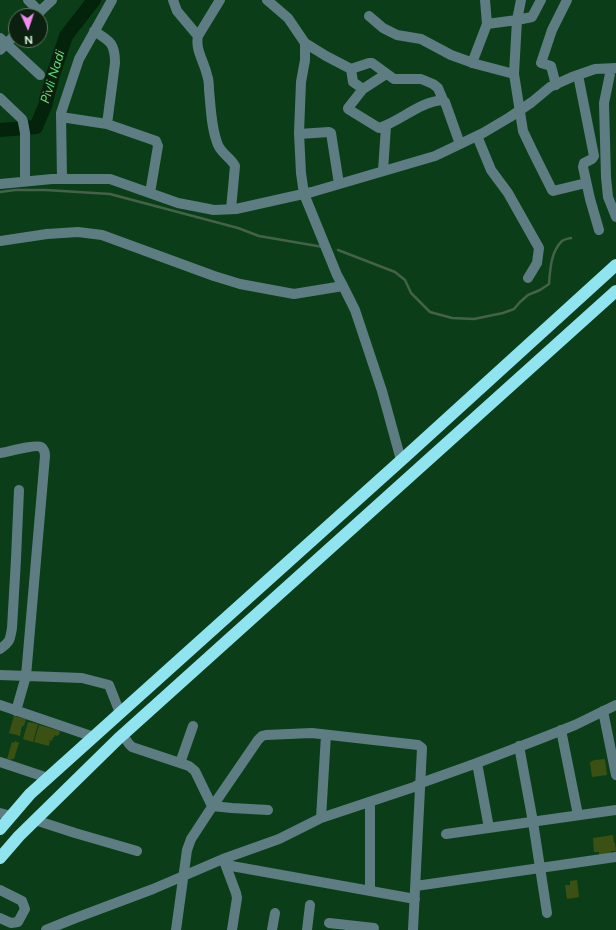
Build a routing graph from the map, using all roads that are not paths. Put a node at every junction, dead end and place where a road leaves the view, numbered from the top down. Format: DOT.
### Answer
graph roads {
  1 [pos="52,0"];
  2 [pos="112,0"];
  3 [pos="173,0"];
  4 [pos="220,0"];
  5 [pos="484,0"];
  6 [pos="521,0"];
  7 [pos="541,0"];
  8 [pos="567,0"];
  9 [pos="272,2"];
  10 [pos="43,8"];
  11 [pos="369,16"];
  12 [pos="517,20"];
  13 [pos="487,24"];
  14 [pos="94,31"];
  15 [pos="198,36"];
  16 [pos="305,43"];
  17 [pos="2,44"];
  18 [pos="472,63"];
  19 [pos="614,68"];
  20 [pos="351,69"];
  21 [pos="386,74"];
  22 [pos="514,74"];
  23 [pos="40,75"];
  24 [pos="578,75"];
  25 [pos="556,85"];
  26 [pos="363,89"];
  27 [pos="0,98"];
  28 [pos="443,100"];
  29 [pos="520,111"];
  30 [pos="61,117"];
  31 [pos="604,118"];
  32 [pos="588,122"];
  33 [pos="107,124"];
  34 [pos="386,126"];
  35 [pos="299,134"];
  36 [pos="477,136"];
  37 [pos="460,144"];
  38 [pos="383,171"];
  39 [pos="62,179"];
  40 [pos="25,181"];
  41 [pos="586,183"];
  42 [pos="0,184"];
  43 [pos="339,184"];
  44 [pos="150,193"];
  45 [pos="304,194"];
  46 [pos="613,203"];
  47 [pos="231,209"];
  48 [pos="616,217"];
  49 [pos="599,230"];
  50 [pos="0,241"];
  51 [pos="616,265"];
  52 [pos="528,278"];
  53 [pos="343,286"];
  54 [pos="616,291"];
  55 [pos="0,453"];
  56 [pos="404,458"];
  57 [pos="19,490"];
  58 [pos="0,649"];
  59 [pos="0,675"];
  60 [pos="26,676"];
  61 [pos="616,704"];
  62 [pos="0,706"];
  63 [pos="16,711"];
  64 [pos="603,711"];
  65 [pos="120,713"];
  66 [pos="193,726"];
  67 [pos="561,730"];
  68 [pos="122,734"];
  69 [pos="326,735"];
  70 [pos="94,737"];
  71 [pos="519,746"];
  72 [pos="0,762"];
  73 [pos="180,763"];
  74 [pos="476,763"];
  75 [pos="616,775"];
  76 [pos="48,778"];
  77 [pos="420,783"];
  78 [pos="370,802"];
  79 [pos="212,806"];
  80 [pos="268,810"];
  81 [pos="616,810"];
  82 [pos="6,815"];
  83 [pos="578,816"];
  84 [pos="321,818"];
  85 [pos="35,820"];
  86 [pos="533,822"];
  87 [pos="489,828"];
  88 [pos="0,830"];
  89 [pos="446,834"];
  90 [pos="137,851"];
  91 [pos="616,857"];
  92 [pos="0,858"];
  93 [pos="225,862"];
  94 [pos="540,868"];
  95 [pos="184,876"];
  96 [pos="416,886"];
  97 [pos="0,890"];
  98 [pos="370,891"];
  99 [pos="415,899"];
  100 [pos="310,905"];
  101 [pos="275,913"];
  102 [pos="547,913"];
  103 [pos="0,918"];
  104 [pos="329,923"];
  105 [pos="360,928"];
  106 [pos="374,928"];
  107 [pos="46,930"];
  108 [pos="176,930"];
  109 [pos="232,930"];
  110 [pos="272,930"];
  111 [pos="307,930"];
  112 [pos="414,930"];
  1 -- 10 [label="street"];
  2 -- 14 [label="street"];
  3 -- 15 [label="street"];
  4 -- 15 [label="street"];
  5 -- 13 [label="street"];
  6 -- 12 [label="street"];
  7 -- 12 [label="street"];
  8 -- 25 [label="street"];
  9 -- 16 [label="street"];
  11 -- 18 [label="street"];
  12 -- 13 [label="street"];
  12 -- 22 [label="street"];
  13 -- 18 [label="street"];
  14 -- 30 [label="street"];
  14 -- 33 [label="street"];
  15 -- 47 [label="street"];
  16 -- 20 [label="street"];
  16 -- 35 [label="street"];
  17 -- 23 [label="street"];
  18 -- 22 [label="street"];
  19 -- 24 [label="street"];
  19 -- 31 [label="street"];
  20 -- 21 [label="street"];
  20 -- 26 [label="street"];
  21 -- 26 [label="street"];
  21 -- 28 [label="street"];
  22 -- 29 [label="street"];
  24 -- 25 [label="street"];
  24 -- 32 [label="street"];
  25 -- 29 [label="street"];
  26 -- 34 [label="street"];
  27 -- 40 [label="street"];
  28 -- 34 [label="street"];
  28 -- 37 [label="street"];
  29 -- 36 [label="street"];
  29 -- 41 [label="street"];
  30 -- 33 [label="street"];
  30 -- 39 [label="street"];
  31 -- 32 [label="street"];
  31 -- 46 [label="street"];
  32 -- 41 [label="street"];
  33 -- 44 [label="street"];
  34 -- 38 [label="street"];
  35 -- 43 [label="street"];
  35 -- 45 [label="street"];
  36 -- 37 [label="street"];
  36 -- 52 [label="street"];
  37 -- 38 [label="street"];
  38 -- 43 [label="street"];
  39 -- 40 [label="street"];
  39 -- 44 [label="street"];
  40 -- 42 [label="street"];
  41 -- 49 [label="street"];
  43 -- 45 [label="street"];
  44 -- 47 [label="street"];
  45 -- 47 [label="street"];
  45 -- 53 [label="street"];
  46 -- 48 [label="street"];
  50 -- 53 [label="street"];
  51 -- 56 [label="highway"];
  53 -- 56 [label="street"];
  54 -- 68 [label="highway"];
  55 -- 60 [label="street"];
  56 -- 65 [label="highway"];
  57 -- 58 [label="street"];
  59 -- 60 [label="street"];
  60 -- 63 [label="street"];
  60 -- 65 [label="street"];
  61 -- 64 [label="street"];
  62 -- 63 [label="street"];
  63 -- 70 [label="street"];
  64 -- 67 [label="street"];
  64 -- 75 [label="street"];
  65 -- 70 [label="highway"];
  66 -- 73 [label="street"];
  67 -- 71 [label="street"];
  67 -- 83 [label="street"];
  68 -- 73 [label="street"];
  68 -- 85 [label="highway"];
  69 -- 77 [label="street"];
  69 -- 79 [label="street"];
  69 -- 84 [label="street"];
  70 -- 76 [label="highway"];
  71 -- 74 [label="street"];
  71 -- 86 [label="street"];
  72 -- 76 [label="street"];
  73 -- 79 [label="street"];
  74 -- 77 [label="street"];
  74 -- 87 [label="street"];
  76 -- 82 [label="highway"];
  77 -- 78 [label="street"];
  77 -- 96 [label="street"];
  78 -- 84 [label="street"];
  78 -- 98 [label="street"];
  79 -- 80 [label="street"];
  79 -- 95 [label="street"];
  81 -- 83 [label="street"];
  82 -- 88 [label="highway"];
  83 -- 86 [label="street"];
  84 -- 93 [label="street"];
  85 -- 90 [label="street"];
  85 -- 92 [label="highway"];
  86 -- 87 [label="street"];
  86 -- 94 [label="street"];
  87 -- 89 [label="street"];
  91 -- 94 [label="street"];
  93 -- 95 [label="street"];
  93 -- 98 [label="street"];
  93 -- 109 [label="street"];
  94 -- 96 [label="street"];
  94 -- 102 [label="street"];
  95 -- 107 [label="street"];
  95 -- 108 [label="street"];
  96 -- 99 [label="street"];
  97 -- 103 [label="street"];
  98 -- 99 [label="street"];
  99 -- 112 [label="street"];
  100 -- 111 [label="street"];
  101 -- 110 [label="street"];
  104 -- 105 [label="street"];
  105 -- 106 [label="street"];
}
